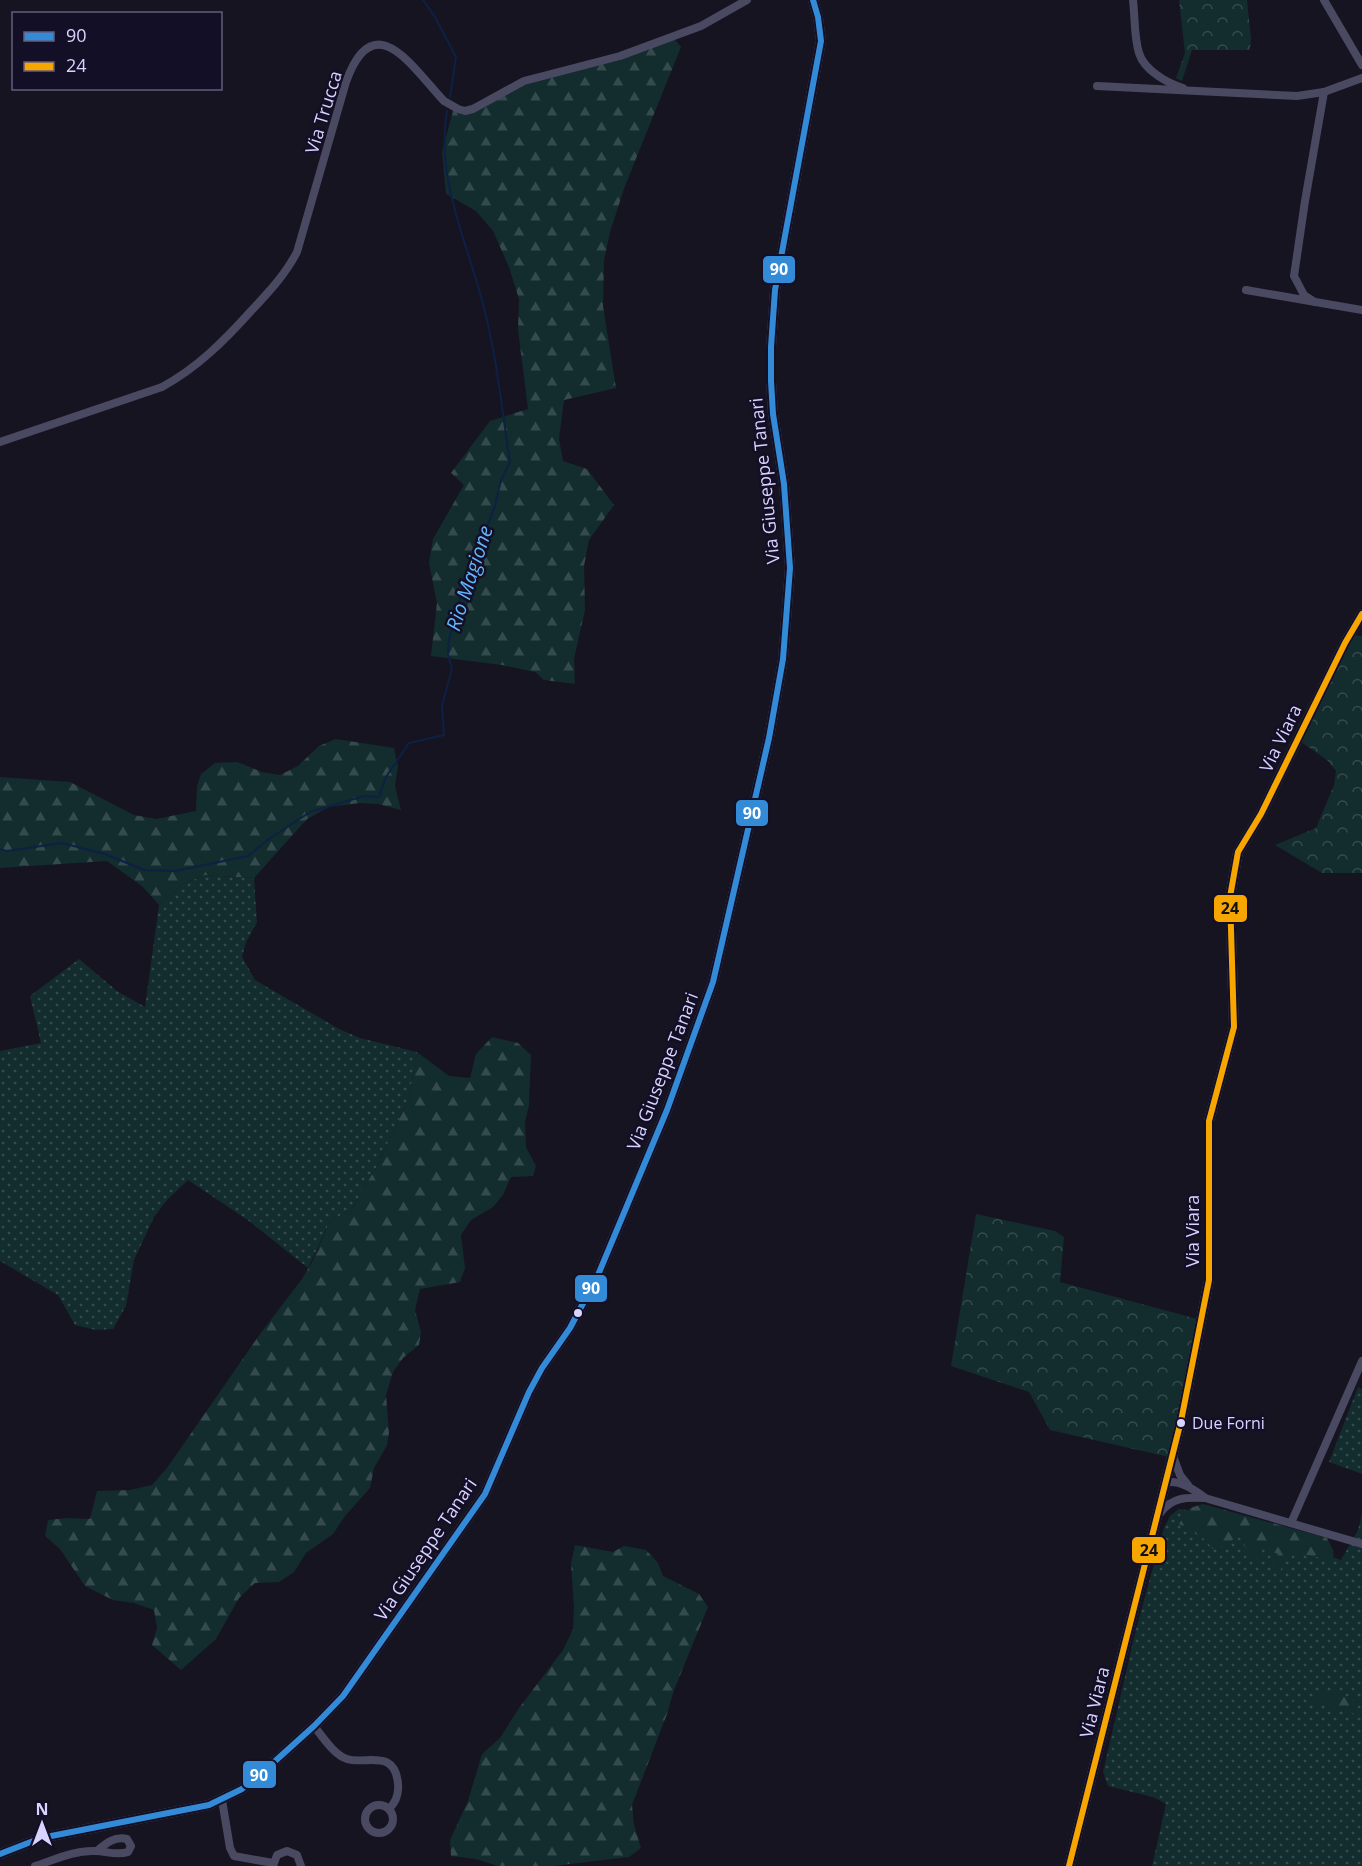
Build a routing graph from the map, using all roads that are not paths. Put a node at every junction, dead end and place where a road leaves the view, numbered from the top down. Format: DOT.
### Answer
graph roads {
  1 [pos="747,0"];
  2 [pos="813,0"];
  3 [pos="1133,0"];
  4 [pos="1324,0"];
  5 [pos="1362,65"];
  6 [pos="1362,78"];
  7 [pos="1097,86"];
  8 [pos="1196,91"];
  9 [pos="1324,92"];
  10 [pos="1246,290"];
  11 [pos="1315,302"];
  12 [pos="1362,310"];
  13 [pos="0,442"];
  14 [pos="1362,614"];
  15 [pos="1362,1361"];
  16 [pos="1173,1454"];
  17 [pos="1164,1486"];
  18 [pos="1189,1487"];
  19 [pos="1205,1498"];
  20 [pos="1177,1499"];
  21 [pos="1156,1519"];
  22 [pos="1291,1523"];
  23 [pos="1362,1544"];
  24 [pos="314,1726"];
  25 [pos="222,1800"];
  26 [pos="389,1809"];
  27 [pos="97,1851"];
  28 [pos="0,1854"];
  29 [pos="273,1865"];
  30 [pos="34,1866"];
  31 [pos="301,1866"];
  32 [pos="1069,1866"];
  1 -- 13 [label="street, Via Trucca"];
  2 -- 24 [label="street, Via Giuseppe Tanari"];
  3 -- 8 [label="street"];
  4 -- 5 [label="street"];
  6 -- 9 [label="street"];
  7 -- 8 [label="street"];
  8 -- 9 [label="street"];
  9 -- 11 [label="street"];
  10 -- 11 [label="street"];
  11 -- 12 [label="street"];
  14 -- 16 [label="street, Via Viara"];
  15 -- 22 [label="street"];
  16 -- 17 [label="street, Via Viara"];
  16 -- 18 [label="street"];
  17 -- 18 [label="street"];
  17 -- 20 [label="street"];
  17 -- 21 [label="street, Via Viara"];
  18 -- 19 [label="street"];
  19 -- 20 [label="street"];
  19 -- 22 [label="street"];
  20 -- 21 [label="street"];
  21 -- 32 [label="street, Via Viara"];
  22 -- 23 [label="street"];
  24 -- 25 [label="street, Via Giuseppe Tanari"];
  24 -- 26 [label="street"];
  25 -- 28 [label="street, Via Giuseppe Tanari"];
  25 -- 29 [label="street"];
  27 -- 30 [label="street"];
  29 -- 31 [label="street"];
}
